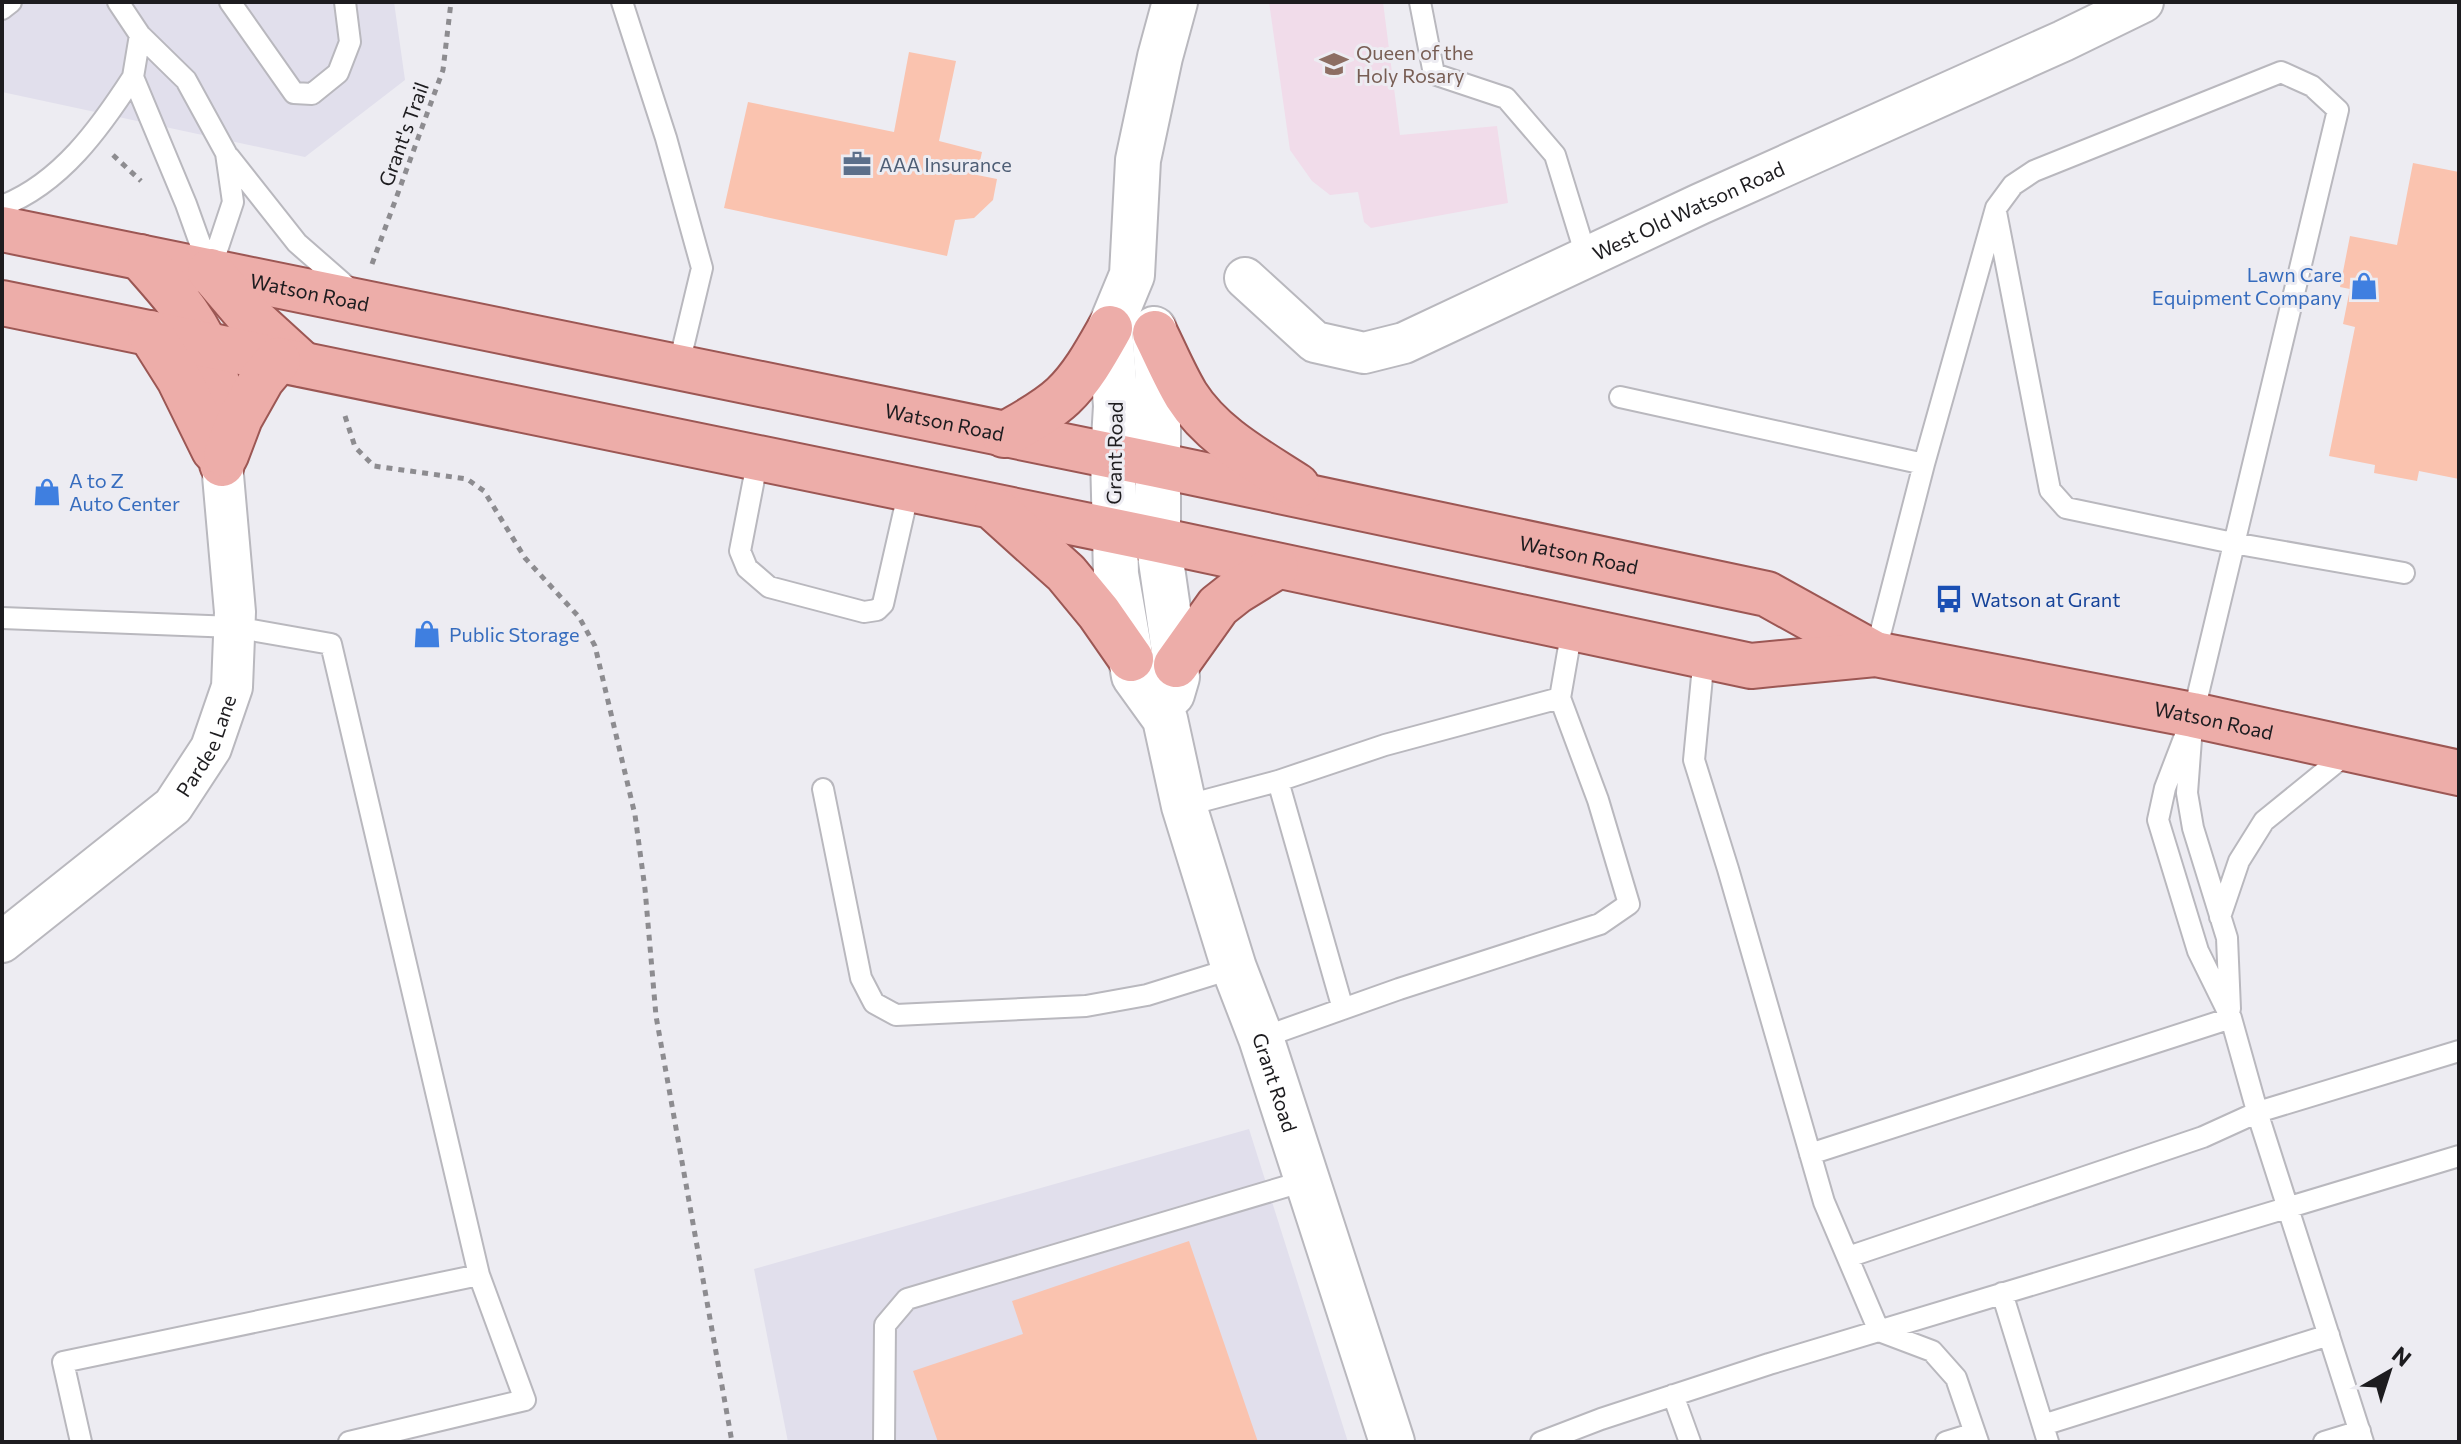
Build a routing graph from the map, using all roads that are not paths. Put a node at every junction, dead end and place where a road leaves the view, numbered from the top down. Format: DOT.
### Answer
graph roads {
  1 [pos="11,2"];
  2 [pos="118,2"];
  3 [pos="230,2"];
  4 [pos="345,2"];
  5 [pos="622,2"];
  6 [pos="1175,2"];
  7 [pos="1420,2"];
  8 [pos="2143,2"];
  9 [pos="2,9"];
  10 [pos="140,35"];
  11 [pos="133,77"];
  12 [pos="226,153"];
  13 [pos="2,206"];
  14 [pos="1996,208"];
  15 [pos="2,229"];
  16 [pos="140,257"];
  17 [pos="1587,259"];
  18 [pos="210,271"];
  19 [pos="1132,275"];
  20 [pos="1245,278"];
  21 [pos="367,288"];
  22 [pos="178,299"];
  23 [pos="3,306"];
  24 [pos="1110,328"];
  25 [pos="138,330"];
  26 [pos="1155,333"];
  27 [pos="206,345"];
  28 [pos="290,362"];
  29 [pos="678,368"];
  30 [pos="1620,397"];
  31 [pos="1004,435"];
  32 [pos="1113,456"];
  33 [pos="758,458"];
  34 [pos="222,464"];
  35 [pos="1924,464"];
  36 [pos="1157,465"];
  37 [pos="909,490"];
  38 [pos="1315,498"];
  39 [pos="992,507"];
  40 [pos="1113,532"];
  41 [pos="1158,540"];
  42 [pos="2233,543"];
  43 [pos="1276,567"];
  44 [pos="2404,573"];
  45 [pos="2,618"];
  46 [pos="234,627"];
  47 [pos="1572,629"];
  48 [pos="1875,654"];
  49 [pos="1704,656"];
  50 [pos="1131,659"];
  51 [pos="1176,665"];
  52 [pos="1560,698"];
  53 [pos="2193,715"];
  54 [pos="1165,719"];
  55 [pos="2351,750"];
  56 [pos="2459,773"];
  57 [pos="1278,781"];
  58 [pos="823,789"];
  59 [pos="1184,806"];
  60 [pos="2220,917"];
  61 [pos="4,938"];
  62 [pos="1234,968"];
  63 [pos="1343,1009"];
  64 [pos="2231,1018"];
  65 [pos="1261,1038"];
  66 [pos="2459,1051"];
  67 [pos="2258,1112"];
  68 [pos="1810,1154"];
  69 [pos="2459,1156"];
  70 [pos="1308,1180"];
  71 [pos="2287,1207"];
  72 [pos="1848,1257"];
  73 [pos="479,1275"];
  74 [pos="2002,1293"];
  75 [pos="1879,1331"];
  76 [pos="2329,1335"];
  77 [pos="1673,1395"];
  78 [pos="2046,1433"];
  79 [pos="2362,1437"];
  80 [pos="1977,1438"];
  81 [pos="81,1442"];
  82 [pos="349,1442"];
  83 [pos="884,1442"];
  84 [pos="1392,1442"];
  85 [pos="1541,1442"];
  86 [pos="1690,1442"];
  87 [pos="1946,1442"];
  88 [pos="2324,1442"];
  1 -- 9 [label="lane"];
  2 -- 10 [label="lane"];
  3 -- 4 [label="lane"];
  5 -- 29 [label="lane"];
  6 -- 19 [label="street, Grant Road"];
  7 -- 17 [label="lane"];
  8 -- 17 [label="street, West Old Watson Road"];
  10 -- 11 [label="lane"];
  10 -- 12 [label="lane"];
  11 -- 13 [label="lane"];
  11 -- 18 [label="lane"];
  12 -- 18 [label="lane"];
  12 -- 21 [label="lane"];
  14 -- 35 [label="lane"];
  14 -- 42 [label="lane"];
  14 -- 42 [label="lane"];
  15 -- 16 [label="main road, Watson Road"];
  16 -- 18 [label="main road, Watson Road"];
  16 -- 22 [label="main road"];
  17 -- 20 [label="street, West Old Watson Road"];
  18 -- 21 [label="main road, Watson Road"];
  18 -- 22 [label="main road"];
  18 -- 28 [label="main road"];
  19 -- 24 [label="street, Grant Road"];
  19 -- 26 [label="street, Grant Road"];
  21 -- 29 [label="main road, Watson Road"];
  22 -- 25 [label="main road"];
  22 -- 27 [label="main road"];
  23 -- 25 [label="main road, Watson Road"];
  24 -- 31 [label="main road"];
  24 -- 32 [label="street, Grant Road"];
  25 -- 27 [label="main road, Watson Road"];
  25 -- 34 [label="main road"];
  26 -- 36 [label="street, Grant Road"];
  26 -- 38 [label="main road"];
  27 -- 28 [label="main road, Watson Road"];
  27 -- 34 [label="main road"];
  28 -- 33 [label="main road, Watson Road"];
  28 -- 34 [label="main road"];
  29 -- 31 [label="main road, Watson Road"];
  30 -- 35 [label="lane"];
  31 -- 32 [label="main road, Watson Road"];
  32 -- 36 [label="main road, Watson Road"];
  32 -- 40 [label="street, Grant Road"];
  33 -- 37 [label="main road, Watson Road"];
  33 -- 37 [label="lane"];
  34 -- 46 [label="street, Pardee Lane"];
  35 -- 48 [label="lane"];
  36 -- 38 [label="main road, Watson Road"];
  36 -- 41 [label="street, Grant Road"];
  37 -- 39 [label="main road, Watson Road"];
  38 -- 48 [label="main road, Watson Road"];
  39 -- 40 [label="main road, Watson Road"];
  39 -- 50 [label="main road"];
  40 -- 41 [label="main road, Watson Road"];
  40 -- 50 [label="street, Grant Road"];
  41 -- 43 [label="main road, Watson Road"];
  41 -- 51 [label="street, Grant Road"];
  42 -- 44 [label="lane"];
  42 -- 53 [label="lane"];
  43 -- 47 [label="main road, Watson Road"];
  43 -- 51 [label="main road"];
  45 -- 46 [label="lane"];
  46 -- 61 [label="street, Pardee Lane"];
  46 -- 73 [label="lane"];
  47 -- 49 [label="main road, Watson Road"];
  47 -- 52 [label="lane"];
  48 -- 49 [label="main road, Watson Road"];
  48 -- 53 [label="main road, Watson Road"];
  49 -- 68 [label="lane"];
  50 -- 54 [label="street, Grant Road"];
  51 -- 54 [label="street, Grant Road"];
  52 -- 57 [label="lane"];
  52 -- 63 [label="lane"];
  53 -- 55 [label="main road, Watson Road"];
  53 -- 60 [label="lane"];
  53 -- 64 [label="lane"];
  54 -- 59 [label="street, Grant Road"];
  55 -- 56 [label="main road, Watson Road"];
  55 -- 60 [label="lane"];
  57 -- 59 [label="lane"];
  57 -- 63 [label="lane"];
  58 -- 62 [label="lane"];
  59 -- 62 [label="street, Grant Road"];
  60 -- 64 [label="lane"];
  62 -- 65 [label="street, Grant Road"];
  63 -- 65 [label="lane"];
  64 -- 67 [label="lane"];
  64 -- 68 [label="lane"];
  65 -- 70 [label="street, Grant Road"];
  66 -- 67 [label="lane"];
  67 -- 71 [label="lane"];
  67 -- 72 [label="lane"];
  68 -- 72 [label="lane"];
  69 -- 71 [label="lane"];
  70 -- 83 [label="lane"];
  70 -- 84 [label="street, Grant Road"];
  71 -- 74 [label="lane"];
  71 -- 76 [label="lane"];
  72 -- 75 [label="lane"];
  73 -- 81 [label="lane"];
  73 -- 82 [label="lane"];
  74 -- 75 [label="lane"];
  74 -- 78 [label="lane"];
  75 -- 77 [label="lane"];
  75 -- 80 [label="lane"];
  76 -- 78 [label="lane"];
  76 -- 79 [label="lane"];
  77 -- 85 [label="lane"];
  77 -- 86 [label="lane"];
  79 -- 88 [label="lane"];
  80 -- 87 [label="lane"];
}
